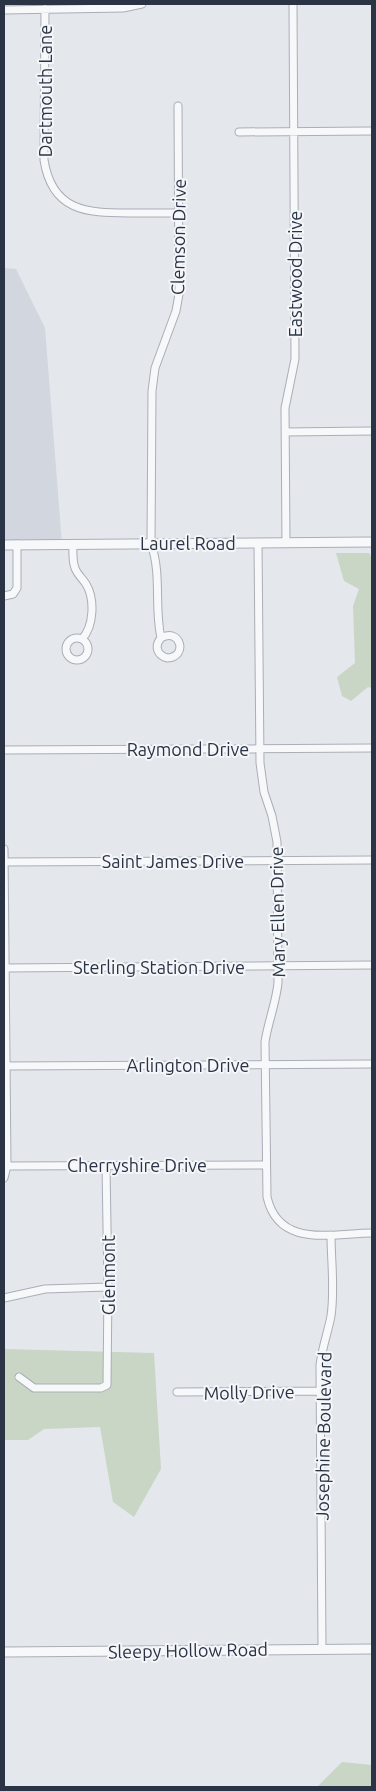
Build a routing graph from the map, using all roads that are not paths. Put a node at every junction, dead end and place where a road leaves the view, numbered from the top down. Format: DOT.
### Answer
graph roads {
  1 [pos="142,4"];
  2 [pos="293,4"];
  3 [pos="45,9"];
  4 [pos="4,10"];
  5 [pos="178,106"];
  6 [pos="294,131"];
  7 [pos="372,131"];
  8 [pos="239,132"];
  9 [pos="179,212"];
  10 [pos="372,431"];
  11 [pos="285,432"];
  12 [pos="372,542"];
  13 [pos="258,543"];
  14 [pos="286,543"];
  15 [pos="4,544"];
  16 [pos="17,544"];
  17 [pos="73,544"];
  18 [pos="151,544"];
  19 [pos="4,596"];
  20 [pos="161,638"];
  21 [pos="82,639"];
  22 [pos="372,748"];
  23 [pos="260,749"];
  24 [pos="4,750"];
  25 [pos="4,849"];
  26 [pos="372,860"];
  27 [pos="277,861"];
  28 [pos="4,862"];
  29 [pos="372,965"];
  30 [pos="278,966"];
  31 [pos="5,968"];
  32 [pos="372,1064"];
  33 [pos="265,1065"];
  34 [pos="5,1066"];
  35 [pos="266,1165"];
  36 [pos="7,1166"];
  37 [pos="106,1166"];
  38 [pos="4,1178"];
  39 [pos="372,1233"];
  40 [pos="331,1235"];
  41 [pos="108,1287"];
  42 [pos="4,1298"];
  43 [pos="19,1377"];
  44 [pos="321,1391"];
  45 [pos="178,1392"];
  46 [pos="372,1648"];
  47 [pos="322,1649"];
  48 [pos="4,1652"];
  1 -- 3 [label="street"];
  2 -- 6 [label="street, Eastwood Drive"];
  3 -- 4 [label="street"];
  3 -- 9 [label="street, Dartmouth Lane"];
  5 -- 9 [label="street, Clemson Drive"];
  6 -- 7 [label="street"];
  6 -- 8 [label="street"];
  6 -- 11 [label="street, Eastwood Drive"];
  9 -- 18 [label="street, Clemson Drive"];
  10 -- 11 [label="street"];
  11 -- 14 [label="street, Eastwood Drive"];
  12 -- 14 [label="street, Laurel Road"];
  13 -- 14 [label="street, Laurel Road"];
  13 -- 18 [label="street, Laurel Road"];
  13 -- 23 [label="street, Mary Ellen Drive"];
  15 -- 16 [label="street, Laurel Road"];
  16 -- 17 [label="street, Laurel Road"];
  16 -- 19 [label="street"];
  17 -- 18 [label="street, Laurel Road"];
  17 -- 21 [label="street"];
  18 -- 20 [label="street, Clemson Drive"];
  22 -- 23 [label="street, Raymond Drive"];
  23 -- 24 [label="street, Raymond Drive"];
  23 -- 27 [label="street, Mary Ellen Drive"];
  25 -- 28 [label="street"];
  26 -- 27 [label="street, Saint James Drive"];
  27 -- 28 [label="street, Saint James Drive"];
  27 -- 30 [label="street, Mary Ellen Drive"];
  28 -- 31 [label="street"];
  29 -- 30 [label="street, Sterling Station Drive"];
  30 -- 31 [label="street, Sterling Station Drive"];
  30 -- 33 [label="street, Mary Ellen Drive"];
  31 -- 34 [label="street"];
  32 -- 33 [label="street, Arlington Drive"];
  33 -- 34 [label="street, Arlington Drive"];
  33 -- 35 [label="street, Mary Ellen Drive"];
  34 -- 36 [label="street"];
  35 -- 37 [label="street, Cherryshire Drive"];
  35 -- 40 [label="street, Mary Ellen Drive"];
  36 -- 37 [label="street, Cherryshire Drive"];
  36 -- 38 [label="street"];
  37 -- 41 [label="street, Glenmont"];
  39 -- 40 [label="street"];
  40 -- 44 [label="street, Josephine Boulevard"];
  41 -- 42 [label="street"];
  41 -- 43 [label="street, Glenmont"];
  44 -- 45 [label="street, Molly Drive"];
  44 -- 47 [label="street, Josephine Boulevard"];
  46 -- 47 [label="street, Sleepy Hollow Road"];
  47 -- 48 [label="street, Sleepy Hollow Road"];
}
